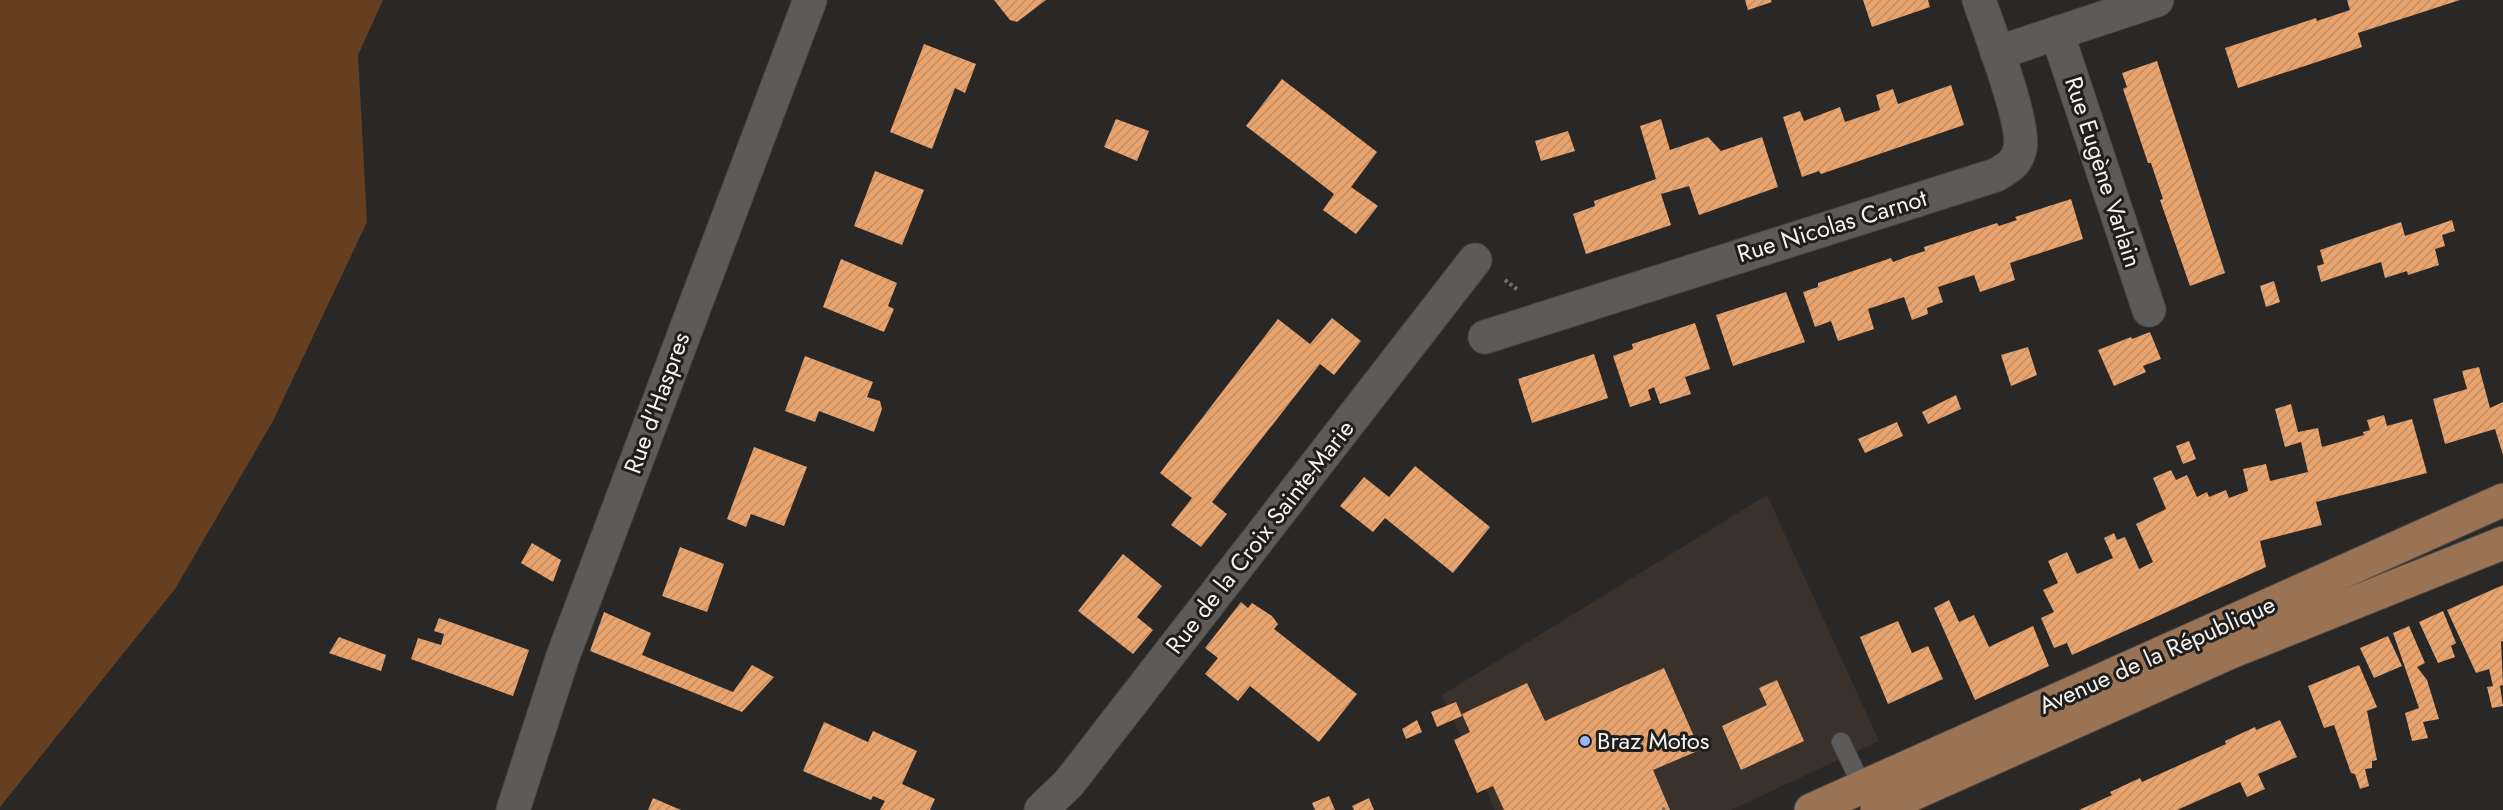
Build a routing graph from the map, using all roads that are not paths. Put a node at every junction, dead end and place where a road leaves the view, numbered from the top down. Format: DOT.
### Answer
graph roads {
  1 [pos="810,0"];
  2 [pos="1979,0"];
  3 [pos="2157,0"];
  4 [pos="2056,33"];
  5 [pos="1997,53"];
  6 [pos="1475,260"];
  7 [pos="2148,310"];
  8 [pos="1485,337"];
  9 [pos="2503,501"];
  10 [pos="2503,543"];
  11 [pos="1841,742"];
  12 [pos="1871,802"];
  13 [pos="513,810"];
  14 [pos="1041,810"];
  15 [pos="1811,810"];
  1 -- 13 [label="street, Rue d'Haspres"];
  2 -- 5 [label="street, Rue Nicolas Carnot"];
  3 -- 4 [label="street"];
  4 -- 5 [label="street"];
  4 -- 7 [label="street, Rue Eugène Varlain"];
  5 -- 8 [label="street, Rue Nicolas Carnot"];
  6 -- 14 [label="street, Rue de la Croix Sainte-Marie"];
  9 -- 12 [label="main road, Avenue de la République"];
  10 -- 12 [label="main road, Avenue de la République"];
  11 -- 12 [label="lane"];
  12 -- 15 [label="main road, Avenue de la République"];
}
